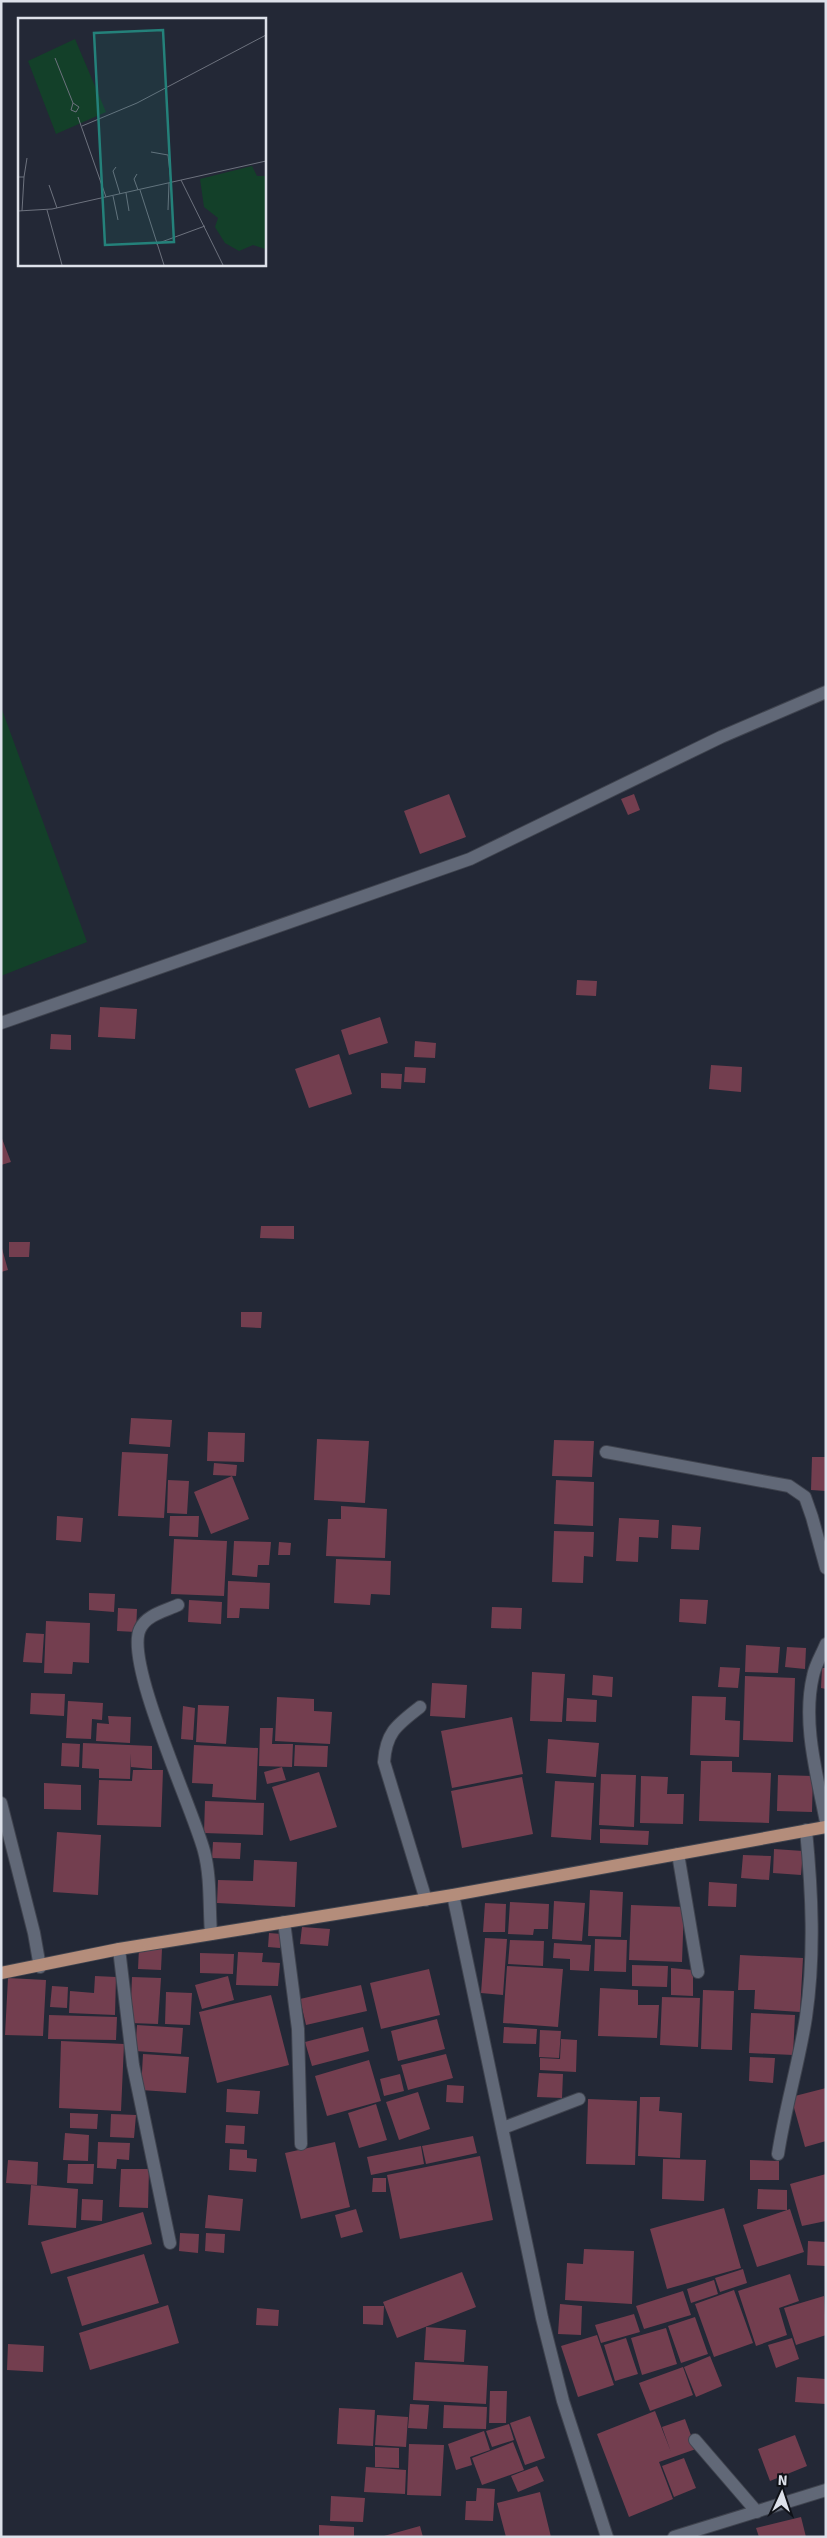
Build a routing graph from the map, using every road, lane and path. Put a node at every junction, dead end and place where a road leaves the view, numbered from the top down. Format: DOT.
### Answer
graph roads {
  1 [pos="826,692"];
  2 [pos="1,1023"];
  3 [pos="606,1452"];
  4 [pos="826,1568"];
  5 [pos="178,1605"];
  6 [pos="826,1644"];
  7 [pos="420,1707"];
  8 [pos="1,1803"];
  9 [pos="826,1822"];
  10 [pos="826,1827"];
  11 [pos="806,1830"];
  12 [pos="678,1854"];
  13 [pos="453,1895"];
  14 [pos="426,1900"];
  15 [pos="284,1922"];
  16 [pos="211,1934"];
  17 [pos="119,1949"];
  18 [pos="40,1967"];
  19 [pos="698,1972"];
  20 [pos="1,1973"];
  21 [pos="579,2099"];
  22 [pos="504,2128"];
  23 [pos="301,2144"];
  24 [pos="778,2154"];
  25 [pos="170,2243"];
  26 [pos="696,2440"];
  27 [pos="826,2490"];
  28 [pos="756,2512"];
  29 [pos="607,2537"];
  30 [pos="674,2537"];
  1 -- 2 [label="street"];
  3 -- 4 [label="street"];
  5 -- 16 [label="street"];
  6 -- 9 [label="street"];
  7 -- 14 [label="street"];
  8 -- 18 [label="street"];
  10 -- 11 [label="main road"];
  11 -- 12 [label="main road"];
  11 -- 24 [label="street"];
  12 -- 13 [label="main road"];
  12 -- 19 [label="street"];
  13 -- 14 [label="main road"];
  13 -- 22 [label="street"];
  14 -- 15 [label="main road"];
  15 -- 16 [label="main road"];
  15 -- 23 [label="street"];
  16 -- 17 [label="main road"];
  17 -- 18 [label="main road"];
  17 -- 25 [label="street"];
  18 -- 20 [label="main road"];
  21 -- 22 [label="street"];
  22 -- 29 [label="street"];
  26 -- 28 [label="street"];
  27 -- 28 [label="street"];
  28 -- 30 [label="street"];
}
